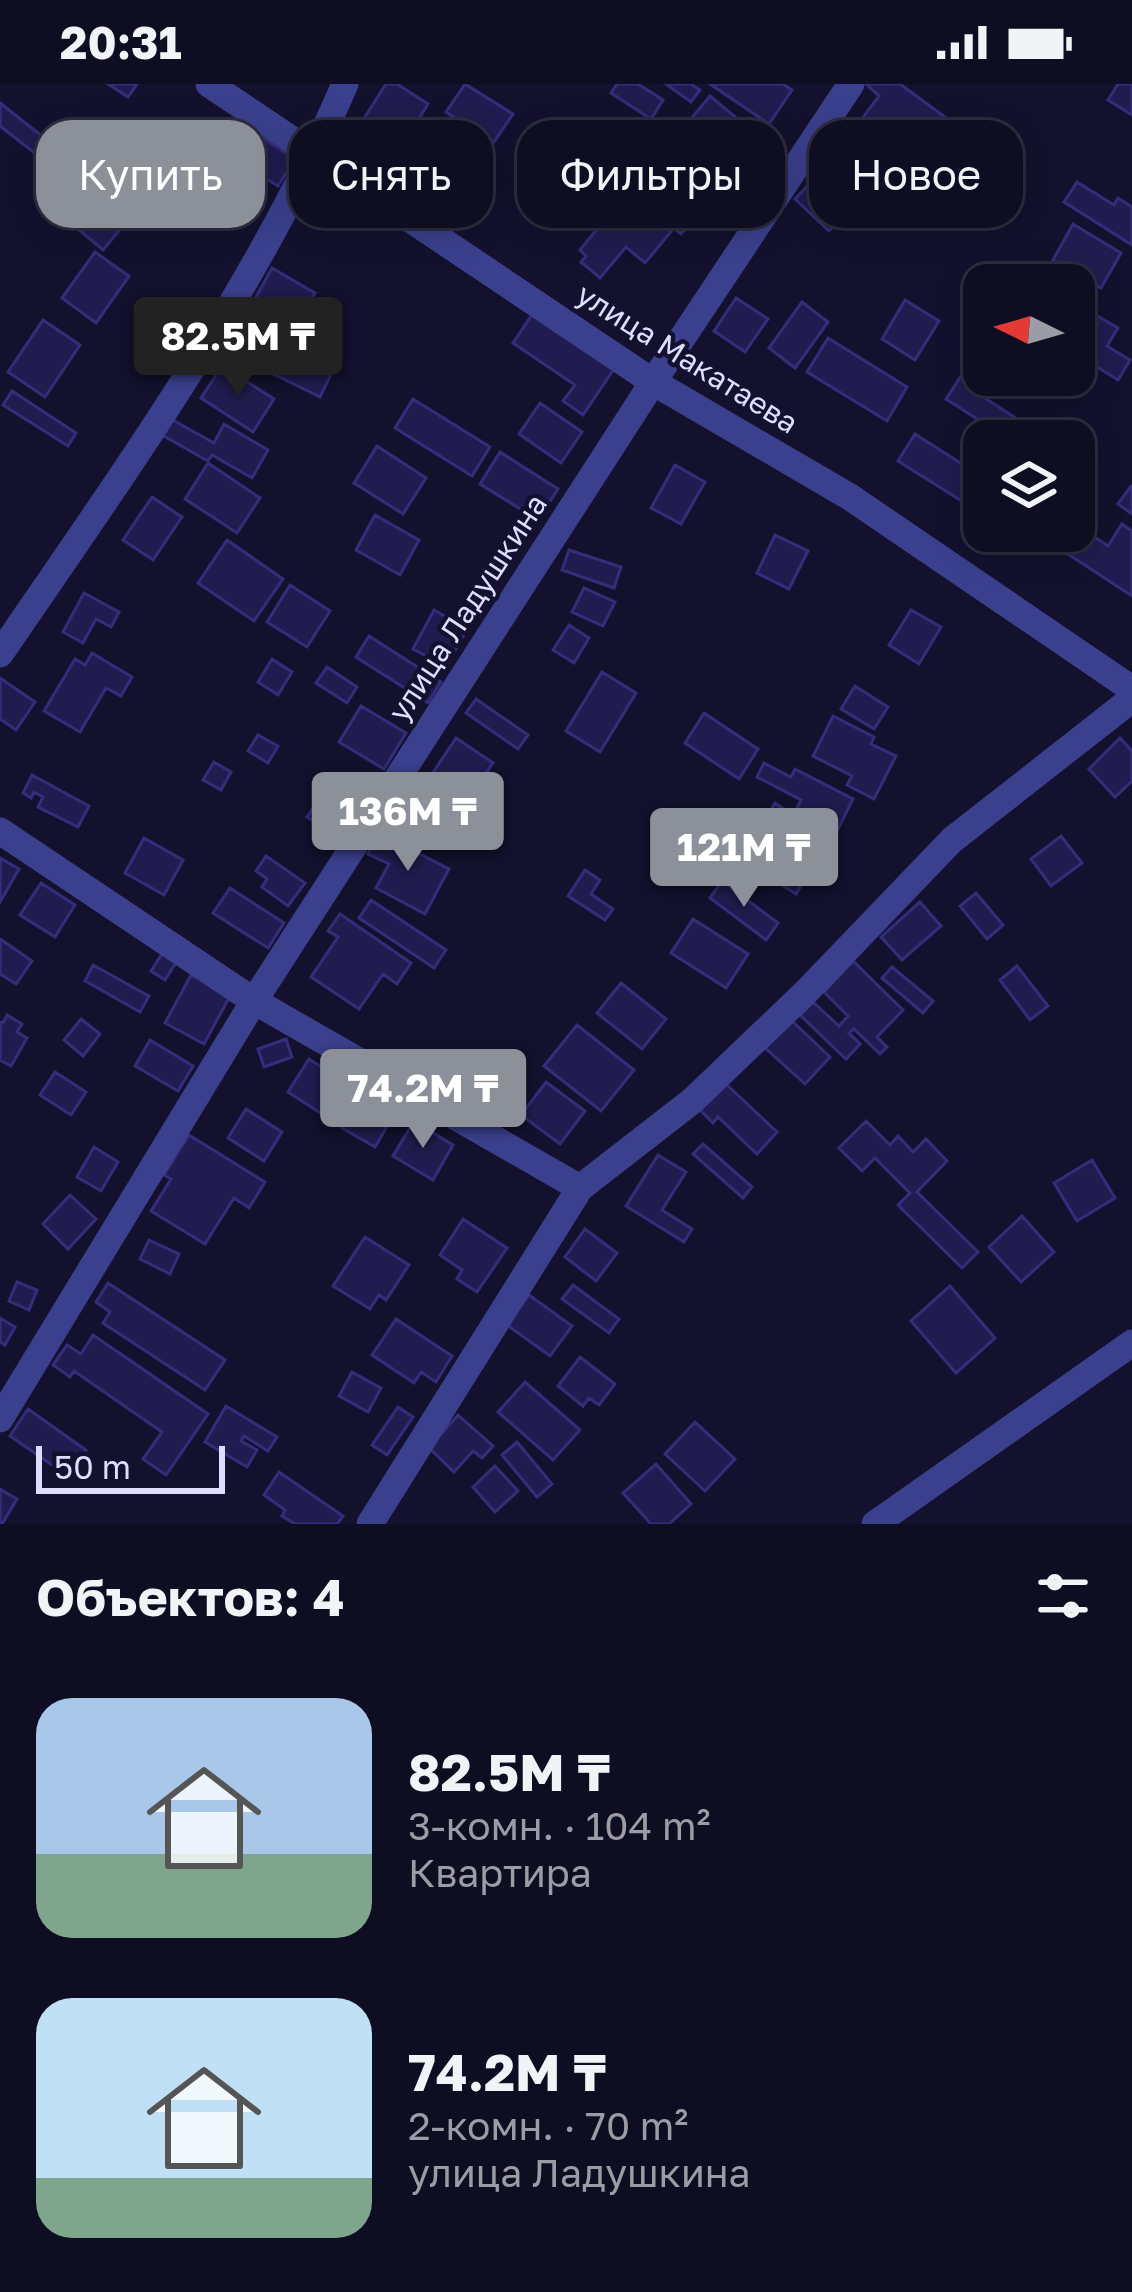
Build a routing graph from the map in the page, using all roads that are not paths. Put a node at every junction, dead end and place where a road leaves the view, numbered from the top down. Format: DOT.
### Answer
graph roads {
  1 [pos="209,84"];
  2 [pos="345,84"];
  3 [pos="851,84"];
  4 [pos="330,120"];
  5 [pos="289,137"];
  6 [pos="289,201"];
  7 [pos="425,228"];
  8 [pos="653,382"];
  9 [pos="0,654"];
  10 [pos="1132,689"];
  11 [pos="1132,698"];
  12 [pos="0,831"];
  13 [pos="254,1001"];
  14 [pos="580,1189"];
  15 [pos="1132,1343"];
  16 [pos="0,1419"];
  17 [pos="370,1524"];
  18 [pos="875,1524"];
  1 -- 5 [label="street, улица Макатаева"];
  2 -- 4 [label="street"];
  3 -- 8 [label="street, улица Ладушкина"];
  6 -- 9 [label="street"];
  7 -- 8 [label="street, улица Макатаева"];
  8 -- 10 [label="street, улица Макатаева"];
  8 -- 13 [label="street, улица Ладушкина"];
  11 -- 14 [label="street"];
  12 -- 13 [label="street"];
  13 -- 14 [label="street"];
  13 -- 16 [label="street, улица Ладушкина"];
  14 -- 17 [label="street"];
  15 -- 18 [label="street"];
}
